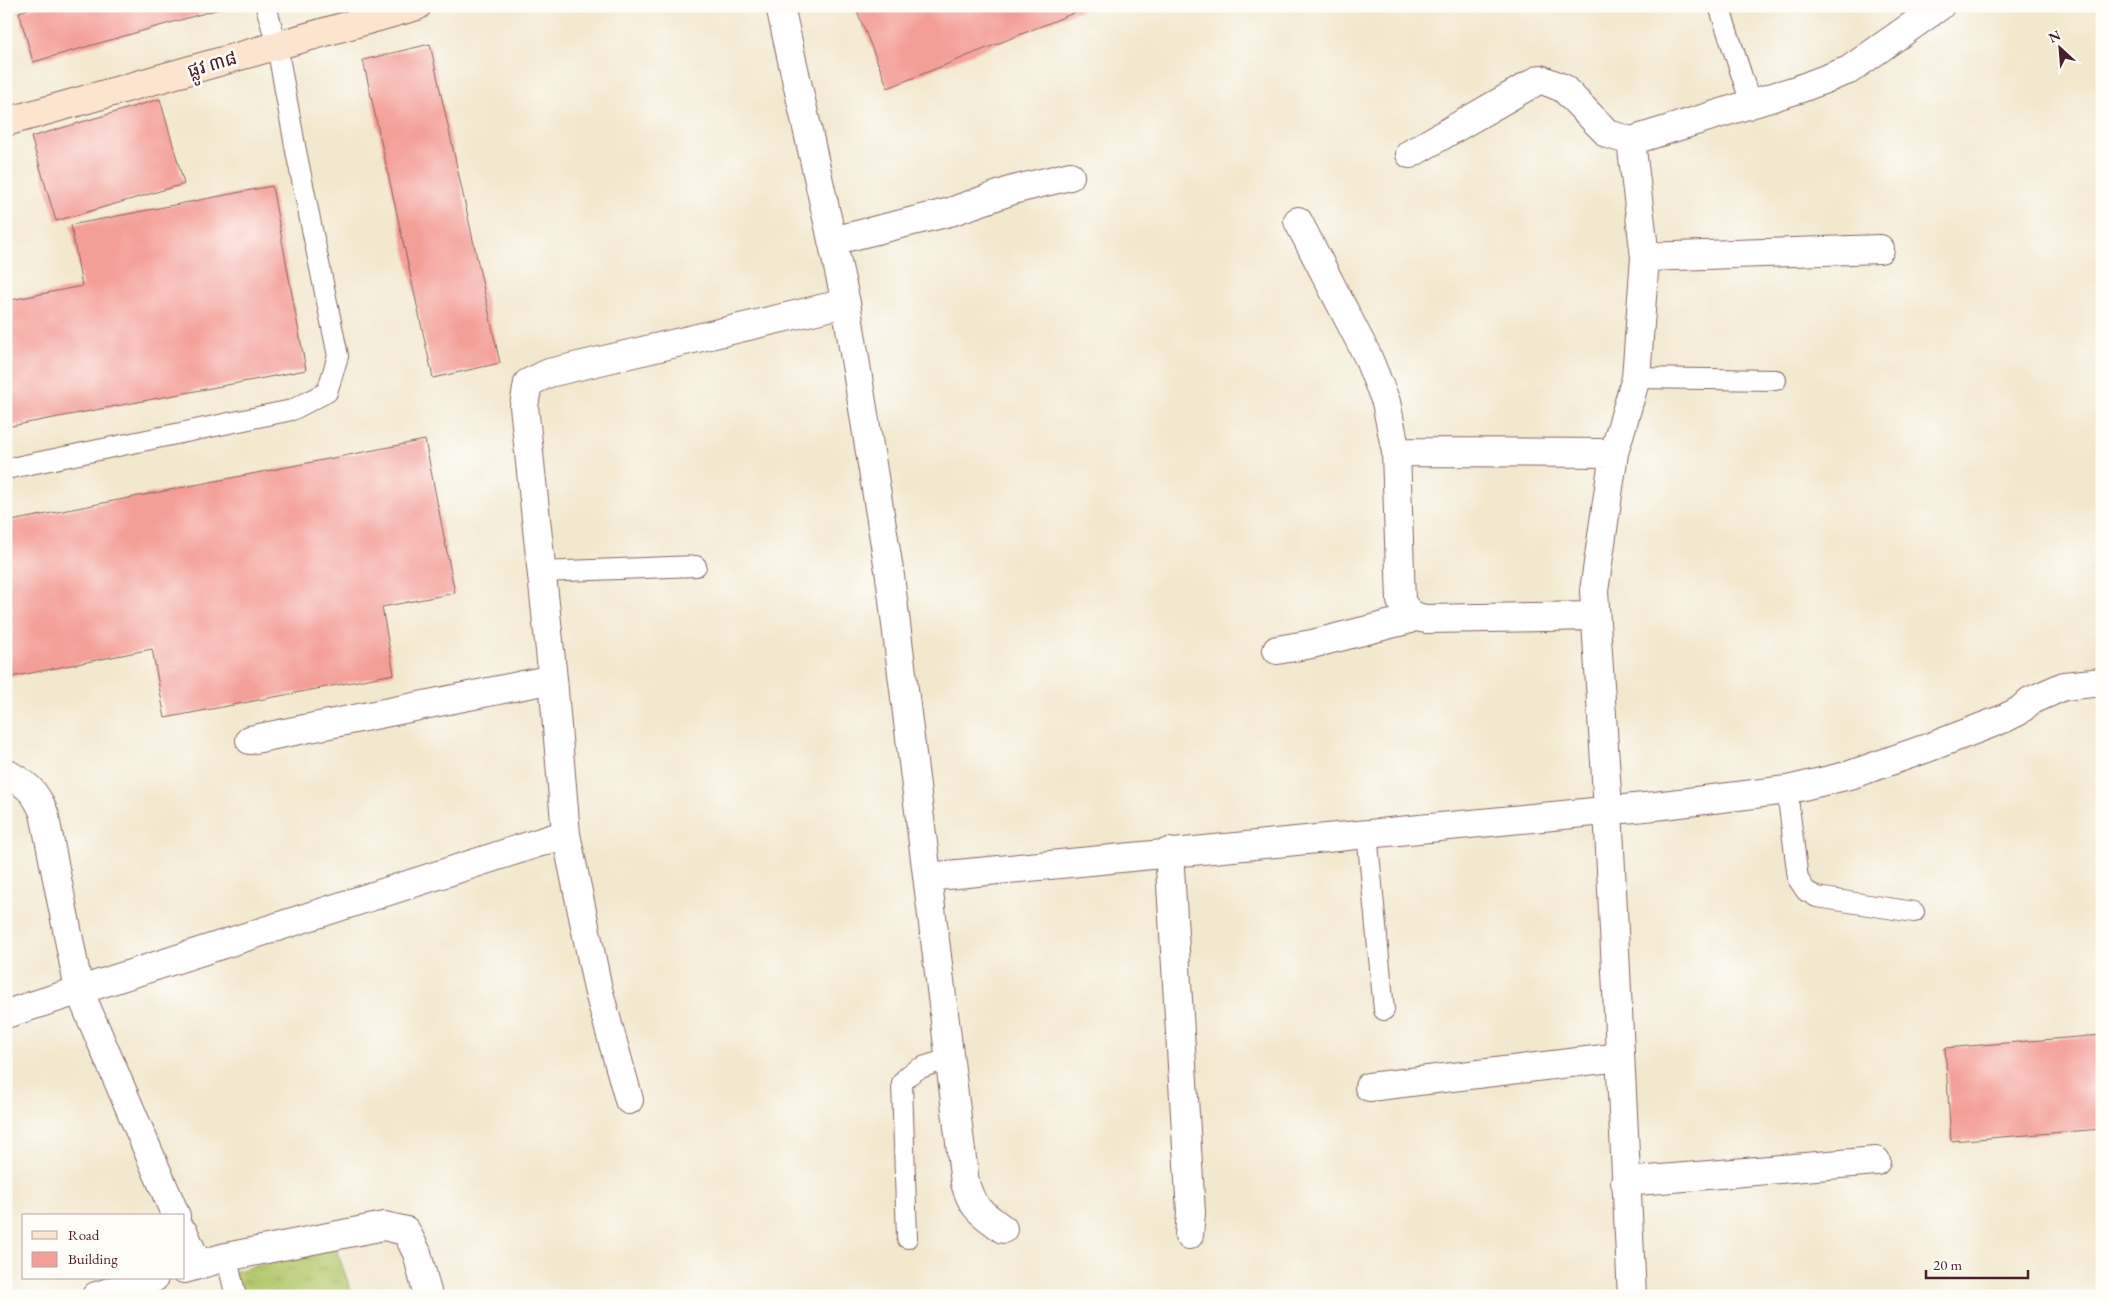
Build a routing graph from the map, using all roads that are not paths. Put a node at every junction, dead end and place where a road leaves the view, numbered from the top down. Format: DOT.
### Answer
graph roads {
  1 [pos="266,6"];
  2 [pos="417,6"];
  3 [pos="780,6"];
  4 [pos="1719,6"];
  5 [pos="1940,6"];
  6 [pos="277,46"];
  7 [pos="1751,104"];
  8 [pos="6,122"];
  9 [pos="1631,141"];
  10 [pos="1410,154"];
  11 [pos="1070,176"];
  12 [pos="1298,222"];
  13 [pos="832,241"];
  14 [pos="1880,249"];
  15 [pos="1645,257"];
  16 [pos="846,303"];
  17 [pos="1636,378"];
  18 [pos="1776,380"];
  19 [pos="1396,452"];
  20 [pos="1614,453"];
  21 [pos="6,469"];
  22 [pos="696,566"];
  23 [pos="542,572"];
  24 [pos="1410,614"];
  25 [pos="1595,616"];
  26 [pos="1277,650"];
  27 [pos="552,679"];
  28 [pos="2102,682"];
  29 [pos="250,740"];
  30 [pos="6,773"];
  31 [pos="1787,790"];
  32 [pos="1608,809"];
  33 [pos="1367,832"];
  34 [pos="566,834"];
  35 [pos="1169,852"];
  36 [pos="927,877"];
  37 [pos="1914,912"];
  38 [pos="79,990"];
  39 [pos="1384,1010"];
  40 [pos="6,1014"];
  41 [pos="1620,1057"];
  42 [pos="950,1059"];
  43 [pos="1369,1087"];
  44 [pos="629,1100"];
  45 [pos="1876,1161"];
  46 [pos="1626,1182"];
  47 [pos="175,1214"];
  48 [pos="1004,1230"];
  49 [pos="1189,1235"];
  50 [pos="185,1238"];
  51 [pos="907,1238"];
  52 [pos="226,1257"];
  53 [pos="191,1267"];
  54 [pos="148,1280"];
  55 [pos="96,1296"];
  56 [pos="236,1296"];
  57 [pos="428,1296"];
  58 [pos="1632,1296"];
  1 -- 6 [label="lane"];
  2 -- 6 [label="street, ផ្លូវ ៣៨"];
  3 -- 13 [label="street"];
  4 -- 7 [label="lane"];
  5 -- 7 [label="street"];
  6 -- 8 [label="street, ផ្លូវ ៣៨"];
  6 -- 21 [label="lane"];
  7 -- 9 [label="street"];
  9 -- 10 [label="street"];
  9 -- 15 [label="street"];
  11 -- 13 [label="street"];
  12 -- 19 [label="street"];
  13 -- 16 [label="street"];
  14 -- 15 [label="street"];
  15 -- 17 [label="street"];
  16 -- 23 [label="street"];
  16 -- 36 [label="street"];
  17 -- 18 [label="lane"];
  17 -- 20 [label="street"];
  19 -- 20 [label="street"];
  19 -- 24 [label="street"];
  20 -- 25 [label="street"];
  22 -- 23 [label="lane"];
  23 -- 27 [label="street"];
  24 -- 25 [label="street"];
  24 -- 26 [label="street"];
  25 -- 32 [label="street"];
  27 -- 29 [label="street"];
  27 -- 34 [label="street"];
  28 -- 31 [label="street"];
  30 -- 38 [label="street"];
  31 -- 32 [label="street"];
  31 -- 37 [label="lane"];
  32 -- 33 [label="street"];
  32 -- 41 [label="street"];
  33 -- 35 [label="street"];
  33 -- 39 [label="lane"];
  34 -- 38 [label="street"];
  34 -- 44 [label="street"];
  35 -- 36 [label="street"];
  35 -- 49 [label="street"];
  36 -- 42 [label="street"];
  38 -- 40 [label="street"];
  38 -- 47 [label="street"];
  41 -- 43 [label="street"];
  41 -- 46 [label="street"];
  42 -- 48 [label="street"];
  42 -- 51 [label="lane"];
  45 -- 46 [label="street"];
  46 -- 58 [label="street"];
  50 -- 53 [label="street"];
  52 -- 53 [label="street"];
  52 -- 56 [label="lane"];
  52 -- 57 [label="street"];
  54 -- 55 [label="street"];
}
